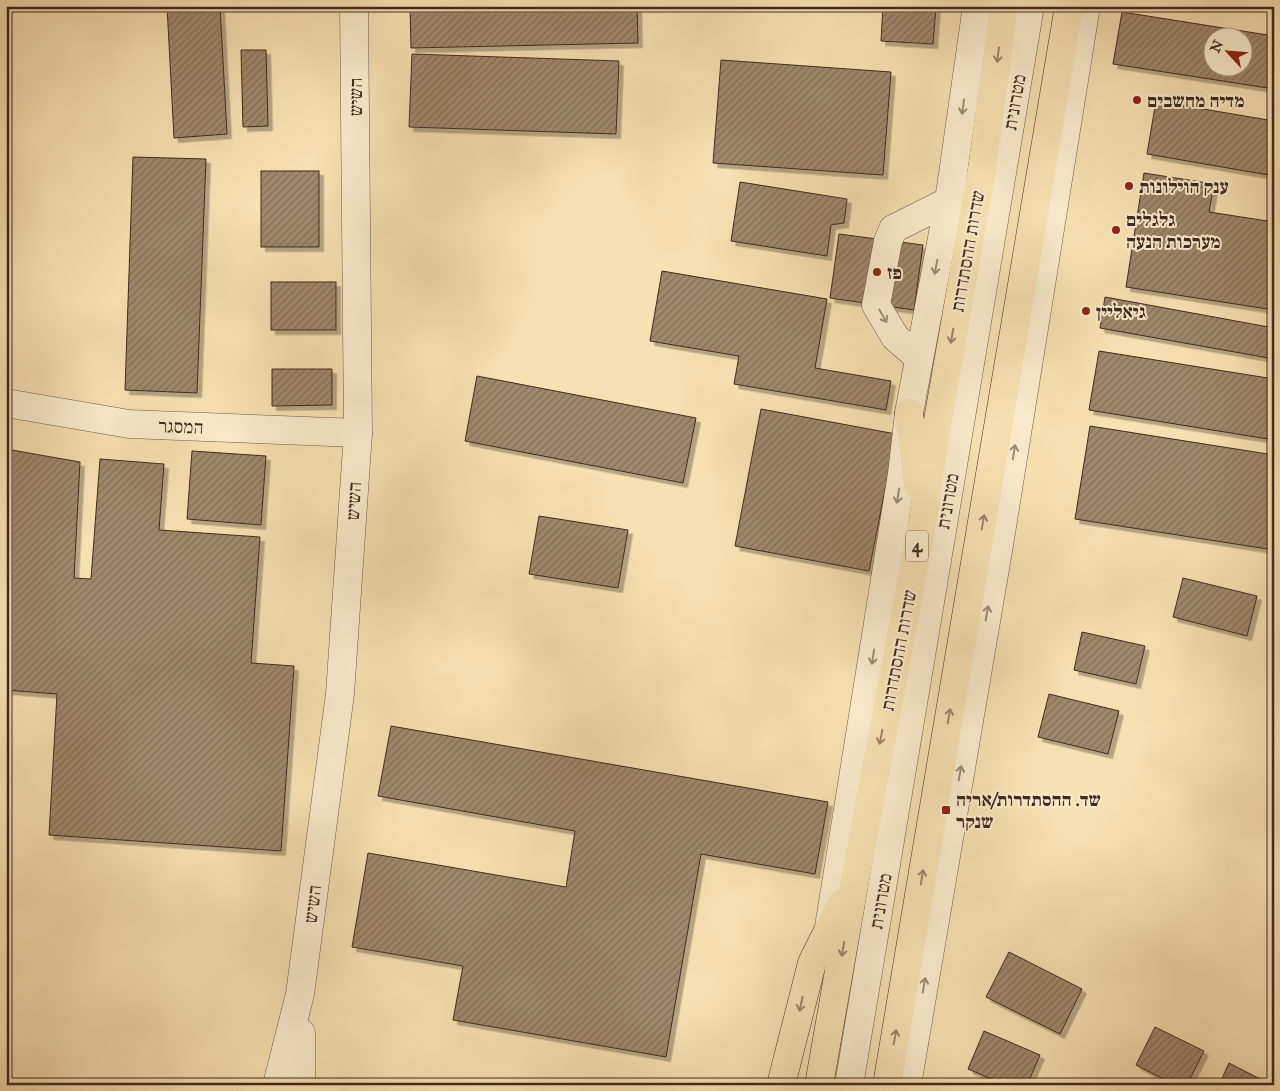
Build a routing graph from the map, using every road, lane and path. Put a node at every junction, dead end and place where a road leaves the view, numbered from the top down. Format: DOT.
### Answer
graph roads {
  1 [pos="354,6"];
  2 [pos="977,6"];
  3 [pos="1004,6"];
  4 [pos="1030,6"];
  5 [pos="1069,6"];
  6 [pos="1086,6"];
  7 [pos="982,169"];
  8 [pos="949,201"];
  9 [pos="919,358"];
  10 [pos="6,404"];
  11 [pos="909,412"];
  12 [pos="358,432"];
  13 [pos="922,519"];
  14 [pos="998,545"];
  15 [pos="973,580"];
  16 [pos="854,880"];
  17 [pos="830,927"];
  18 [pos="300,994"];
  19 [pos="277,1085"];
  20 [pos="301,1085"];
  21 [pos="781,1085"];
  22 [pos="819,1085"];
  23 [pos="849,1085"];
  24 [pos="887,1085"];
  25 [pos="907,1085"];
  1 -- 12 [label="street, השיש"];
  2 -- 8 [label="street, one-way"];
  3 -- 7 [label="highway, שדרות ההסתדרות / 4, one-way"];
  4 -- 23 [label="street, מטרונית"];
  15 -- 5 [label="highway, one-way"];
  14 -- 6 [label="street, one-way"];
  7 -- 8 [label="street"];
  7 -- 13 [label="highway, שדרות ההסתדרות / 4, one-way"];
  8 -- 9 [label="street, one-way"];
  8 -- 9 [label="street, one-way"];
  9 -- 11 [label="street"];
  10 -- 12 [label="street, המסגר"];
  11 -- 13 [label="highway"];
  11 -- 17 [label="street, one-way"];
  12 -- 18 [label="street, השיש"];
  13 -- 16 [label="highway, שדרות ההסתדרות / 4, one-way"];
  14 -- 15 [label="street"];
  25 -- 14 [label="street, one-way"];
  24 -- 15 [label="highway, one-way"];
  16 -- 17 [label="highway"];
  16 -- 22 [label="highway, שדרות ההסתדרות / 4, one-way"];
  17 -- 21 [label="highway, one-way"];
  18 -- 19 [label="street, השיש"];
  18 -- 20 [label="street, השיש"];
}
